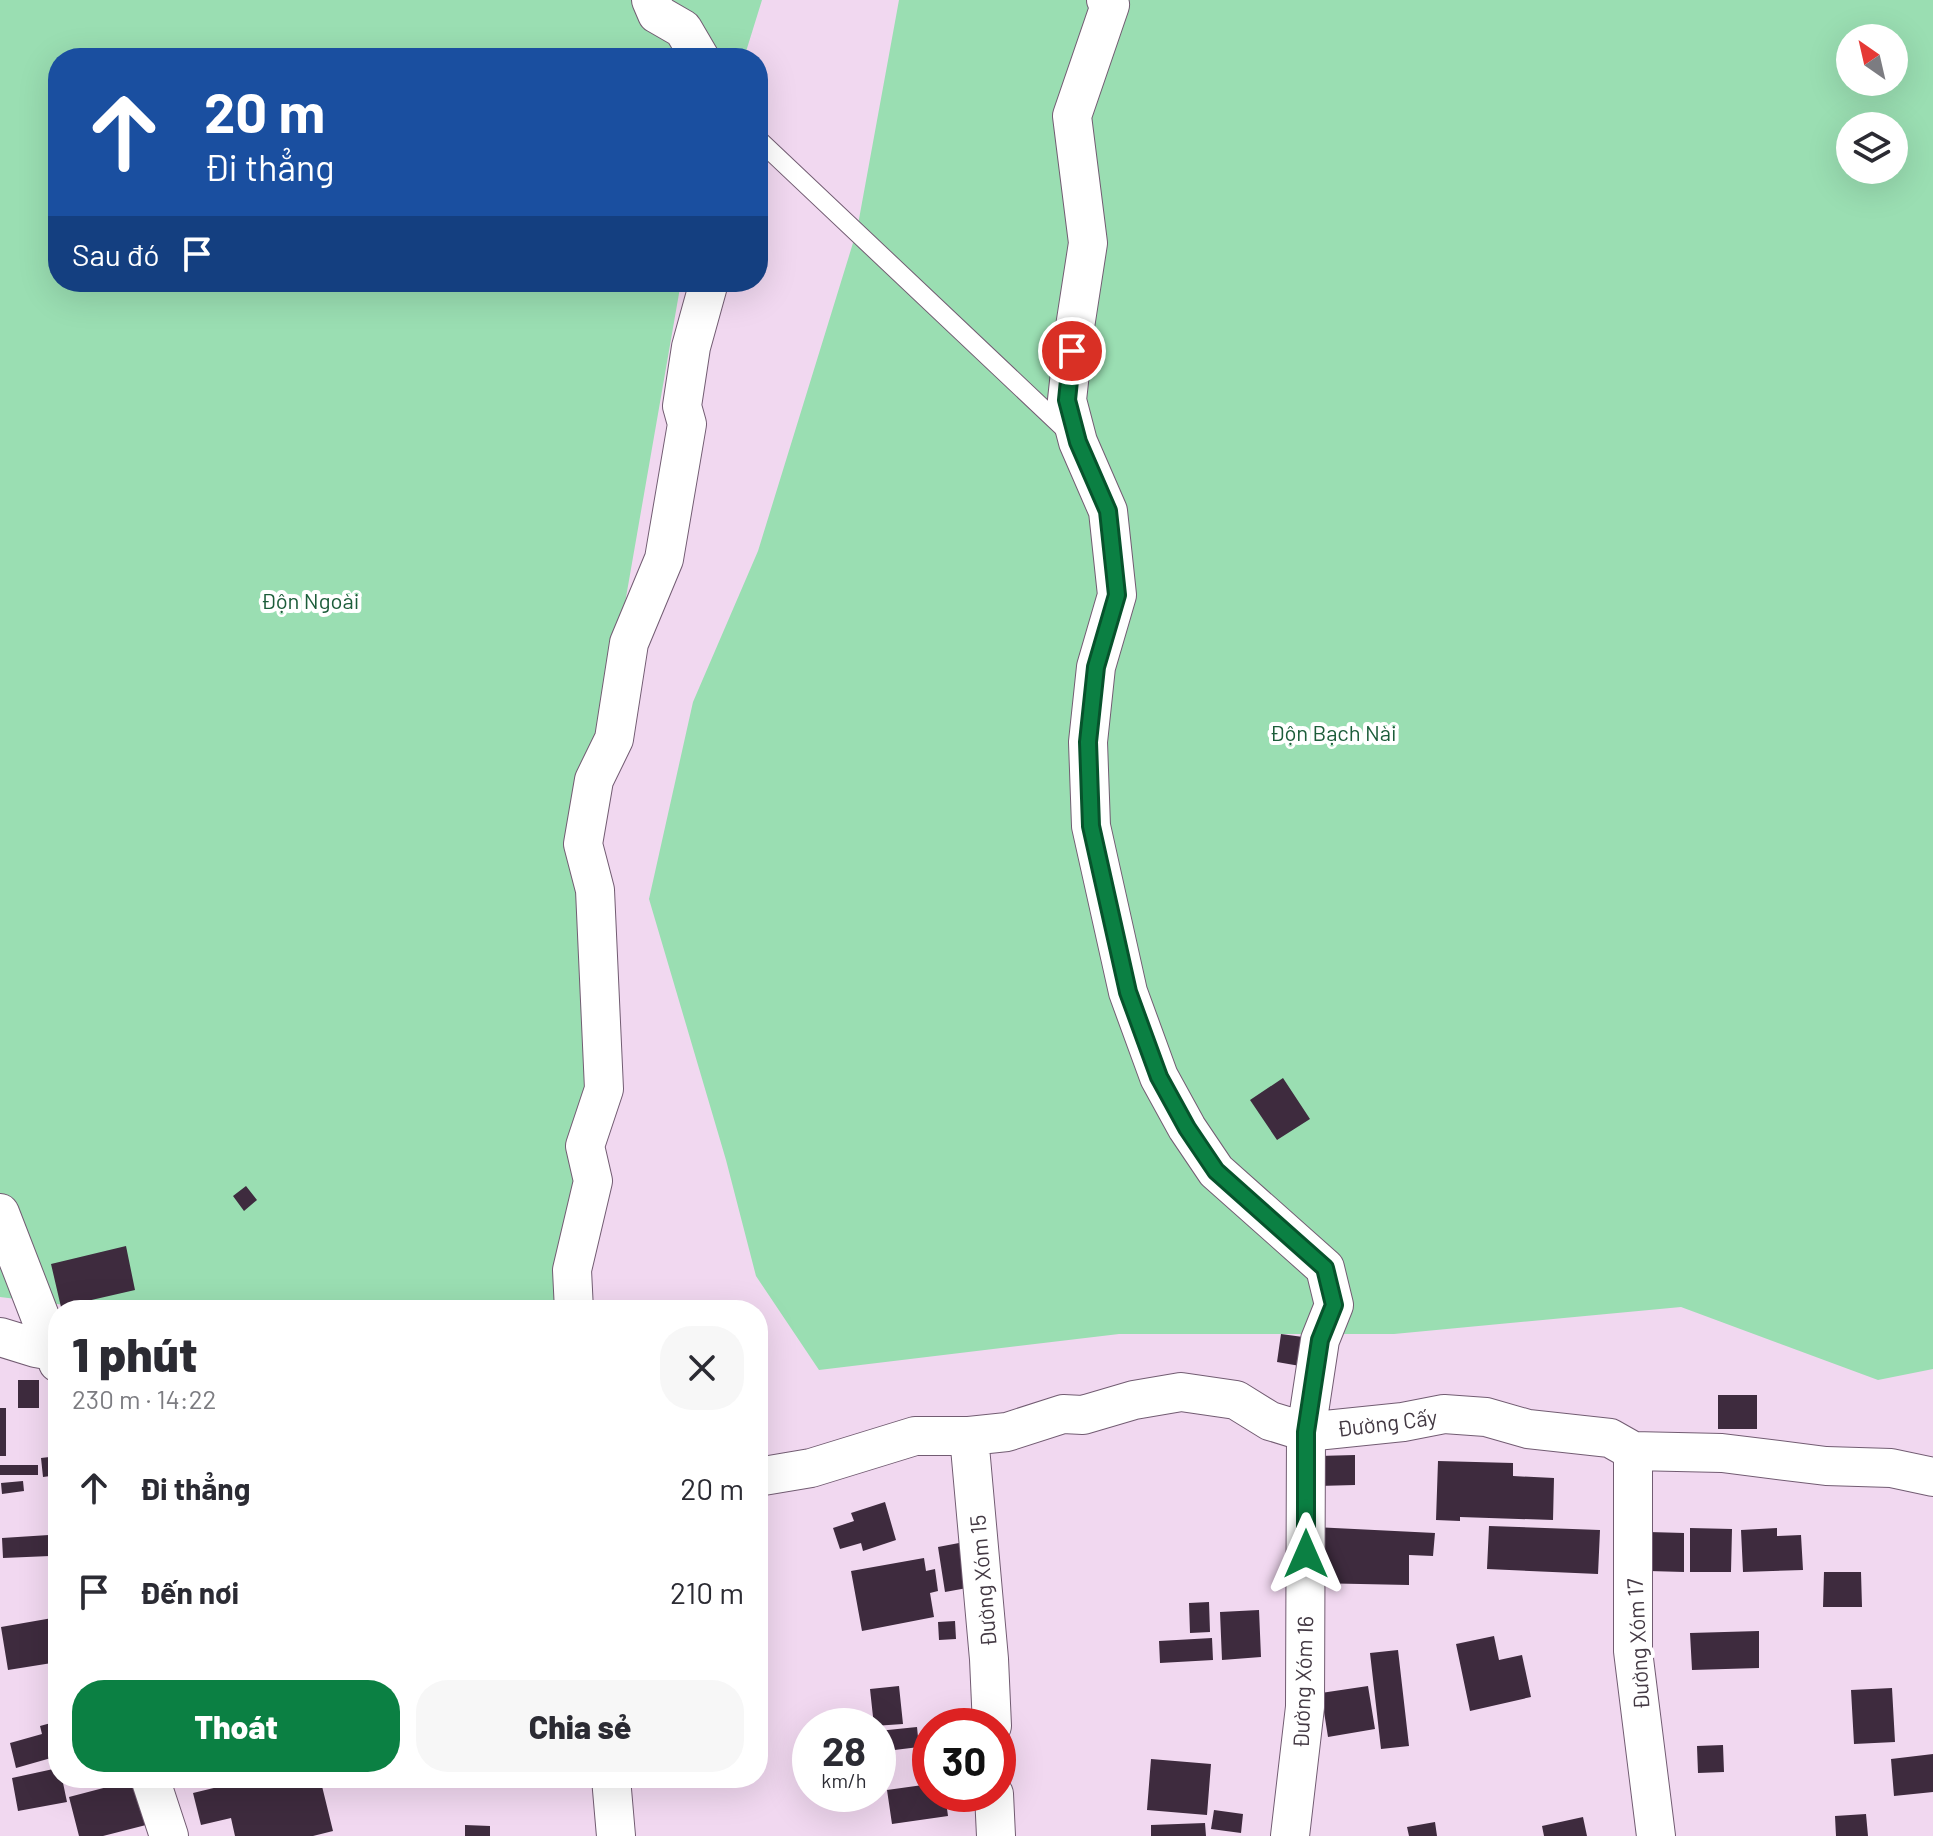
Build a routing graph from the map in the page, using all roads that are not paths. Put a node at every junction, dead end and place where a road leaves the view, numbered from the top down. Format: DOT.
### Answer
graph roads {
  1 [pos="651,0"];
  2 [pos="1109,2"];
  3 [pos="694,48"];
  4 [pos="768,148"];
  5 [pos="706,292"];
  6 [pos="1078,442"];
  7 [pos="0,1213"];
  8 [pos="574,1300"];
  9 [pos="0,1337"];
  10 [pos="48,1337"];
  11 [pos="48,1350"];
  12 [pos="1306,1432"];
  13 [pos="969,1436"];
  14 [pos="1633,1451"];
  15 [pos="768,1475"];
  16 [pos="1933,1478"];
  17 [pos="991,1708"];
  18 [pos="153,1788"];
  19 [pos="612,1788"];
  20 [pos="995,1812"];
  21 [pos="169,1836"];
  22 [pos="616,1836"];
  23 [pos="996,1836"];
  24 [pos="1290,1836"];
  25 [pos="1656,1836"];
  1 -- 3 [label="street"];
  2 -- 6 [label="street, Đường Xóm 16"];
  4 -- 6 [label="lane"];
  5 -- 8 [label="street"];
  6 -- 12 [label="street, Đường Xóm 16"];
  7 -- 10 [label="street"];
  9 -- 11 [label="street"];
  12 -- 13 [label="street, Đường Cấy"];
  12 -- 14 [label="street, Đường Cấy"];
  12 -- 24 [label="street, Đường Xóm 16"];
  13 -- 15 [label="street, Đường Cấy"];
  13 -- 17 [label="street, Đường Xóm 15"];
  14 -- 16 [label="street, Đường Cấy"];
  14 -- 25 [label="street, Đường Xóm 17"];
  18 -- 21 [label="street"];
  19 -- 22 [label="street"];
  20 -- 23 [label="street"];
}
